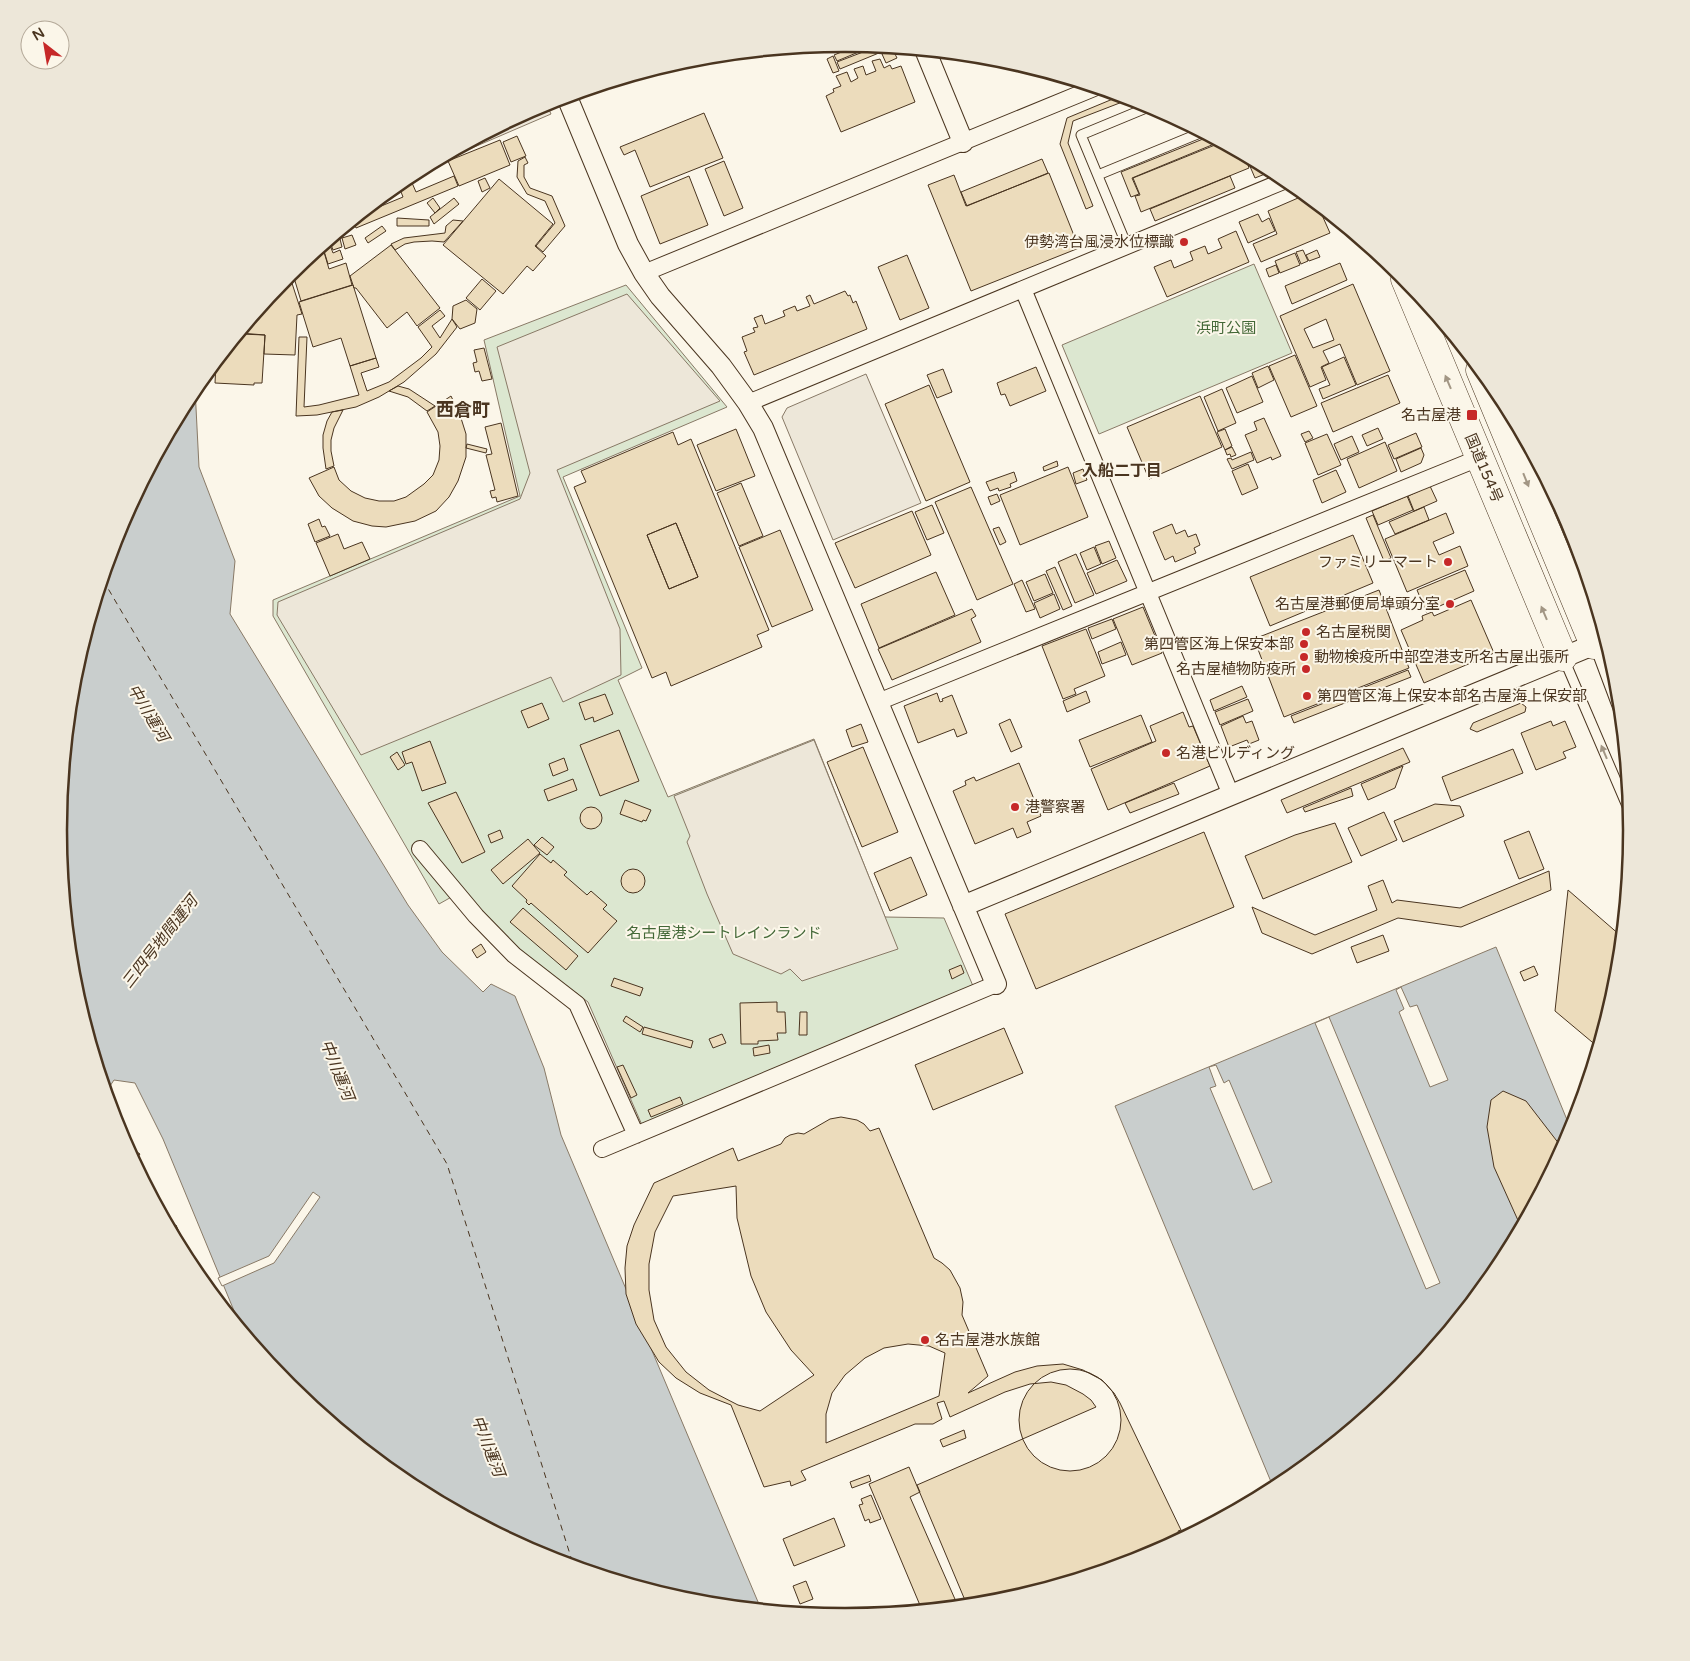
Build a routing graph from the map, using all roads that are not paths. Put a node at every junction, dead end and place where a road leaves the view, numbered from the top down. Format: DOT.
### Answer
graph roads {
  1 [pos="928,57"];
  2 [pos="1086,91"];
  3 [pos="570,103"];
  4 [pos="1140,111"];
  5 [pos="1194,136"];
  6 [pos="963,142"];
  7 [pos="1098,175"];
  8 [pos="1277,184"];
  9 [pos="1127,246"];
  10 [pos="644,273"];
  11 [pos="1023,289"];
  12 [pos="1414,301"];
  13 [pos="748,403"];
  14 [pos="1507,422"];
  15 [pos="1517,442"];
  16 [pos="1479,458"];
  17 [pos="1147,592"];
  18 [pos="1598,637"];
  19 [pos="1600,642"];
  20 [pos="1563,658"];
  21 [pos="878,702"];
  22 [pos="1622,793"];
  23 [pos="1231,795"];
  24 [pos="420,849"];
  25 [pos="963,906"];
  26 [pos="996,984"];
  27 [pos="636,1135"];
  28 [pos="602,1149"];
  1 -- 6 [label="street"];
  2 -- 6 [label="street"];
  3 -- 10 [label="street"];
  4 -- 7 [label="lane"];
  5 -- 7 [label="lane"];
  6 -- 10 [label="street"];
  7 -- 9 [label="lane"];
  8 -- 9 [label="street"];
  9 -- 11 [label="street"];
  10 -- 13 [label="street"];
  11 -- 13 [label="street"];
  11 -- 17 [label="street"];
  16 -- 12 [label="highway, 国道154号, one-way"];
  13 -- 21 [label="street"];
  14 -- 15 [label="highway"];
  15 -- 18 [label="highway, one-way"];
  16 -- 17 [label="street"];
  20 -- 16 [label="highway, 国道154号, one-way"];
  17 -- 21 [label="street"];
  17 -- 23 [label="street"];
  19 -- 20 [label="street"];
  22 -- 20 [label="lane, one-way"];
  20 -- 23 [label="street"];
  21 -- 25 [label="street"];
  23 -- 25 [label="street"];
  24 -- 27 [label="street"];
  25 -- 26 [label="street"];
  26 -- 27 [label="street"];
  27 -- 28 [label="street"];
}
